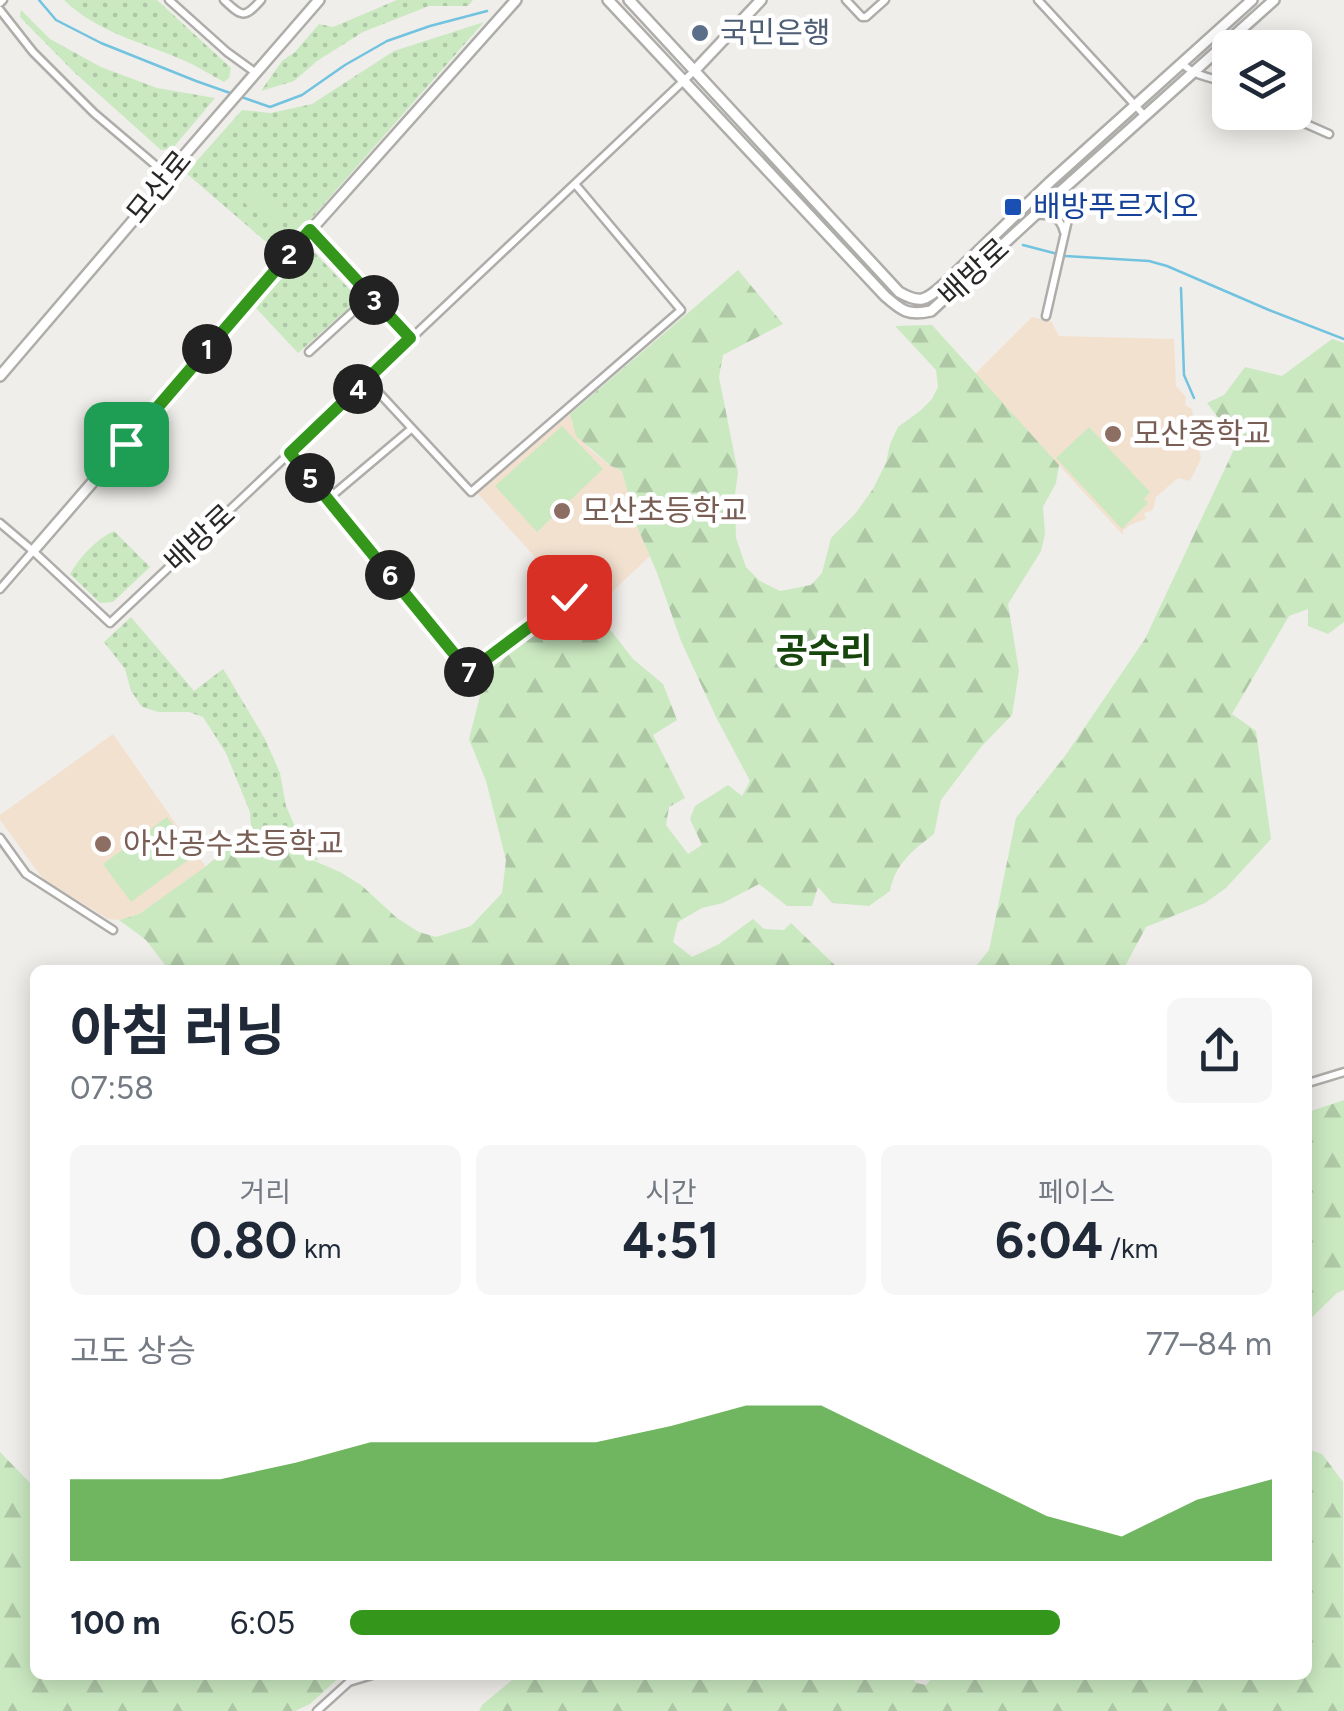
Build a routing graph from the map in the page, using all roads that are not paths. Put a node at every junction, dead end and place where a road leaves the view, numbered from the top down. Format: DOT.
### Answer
graph roads {
  1 [pos="170,0"];
  2 [pos="224,0"];
  3 [pos="261,0"];
  4 [pos="319,0"];
  5 [pos="516,0"];
  6 [pos="608,0"];
  7 [pos="628,0"];
  8 [pos="760,0"];
  9 [pos="846,0"];
  10 [pos="885,0"];
  11 [pos="1038,0"];
  12 [pos="1252,0"];
  13 [pos="1274,0"];
  14 [pos="0,10"];
  15 [pos="1181,63"];
  16 [pos="695,70"];
  17 [pos="1192,73"];
  18 [pos="252,76"];
  19 [pos="1212,79"];
  20 [pos="683,82"];
  21 [pos="1134,104"];
  22 [pos="1146,116"];
  23 [pos="1312,126"];
  24 [pos="1330,134"];
  25 [pos="167,175"];
  26 [pos="575,184"];
  27 [pos="1060,191"];
  28 [pos="1035,215"];
  29 [pos="310,230"];
  30 [pos="1064,233"];
  31 [pos="370,296"];
  32 [pos="1046,316"];
  33 [pos="410,338"];
  34 [pos="309,352"];
  35 [pos="0,376"];
  36 [pos="367,380"];
  37 [pos="411,429"];
  38 [pos="290,453"];
  39 [pos="328,499"];
  40 [pos="0,523"];
  41 [pos="34,551"];
  42 [pos="0,590"];
  43 [pos="569,597"];
  44 [pos="0,838"];
  45 [pos="113,930"];
  46 [pos="1344,1072"];
  47 [pos="1312,1083"];
  48 [pos="356,1680"];
  49 [pos="317,1711"];
  1 -- 18 [label="street"];
  2 -- 3 [label="street"];
  4 -- 18 [label="street, 모산로"];
  5 -- 29 [label="street"];
  6 -- 20 [label="street, 배방로"];
  7 -- 16 [label="street, 배방로"];
  8 -- 16 [label="street, 배방로"];
  9 -- 10 [label="street"];
  11 -- 21 [label="street"];
  12 -- 15 [label="street, 배방로"];
  13 -- 17 [label="street, 배방로"];
  14 -- 25 [label="street"];
  15 -- 17 [label="street"];
  15 -- 21 [label="street, 배방로"];
  16 -- 20 [label="street, 배방로"];
  16 -- 21 [label="street, 배방로"];
  17 -- 19 [label="street"];
  17 -- 22 [label="street, 배방로"];
  18 -- 25 [label="street, 모산로"];
  20 -- 26 [label="street, 배방로"];
  20 -- 28 [label="street, 배방로"];
  21 -- 22 [label="street"];
  22 -- 27 [label="street, 배방로"];
  23 -- 24 [label="street"];
  25 -- 35 [label="street, 모산로"];
  26 -- 33 [label="street, 배방로"];
  26 -- 37 [label="street"];
  27 -- 28 [label="street, 배방로"];
  27 -- 30 [label="street"];
  28 -- 30 [label="street"];
  29 -- 31 [label="street"];
  29 -- 41 [label="street"];
  30 -- 32 [label="street"];
  31 -- 33 [label="street"];
  31 -- 34 [label="street"];
  33 -- 36 [label="street, 배방로"];
  36 -- 37 [label="street"];
  36 -- 38 [label="street, 배방로"];
  37 -- 39 [label="street"];
  38 -- 39 [label="street"];
  38 -- 41 [label="street, 배방로"];
  39 -- 43 [label="street"];
  40 -- 41 [label="street"];
  41 -- 42 [label="street"];
  44 -- 45 [label="street"];
  46 -- 47 [label="street"];
  48 -- 49 [label="street"];
}
